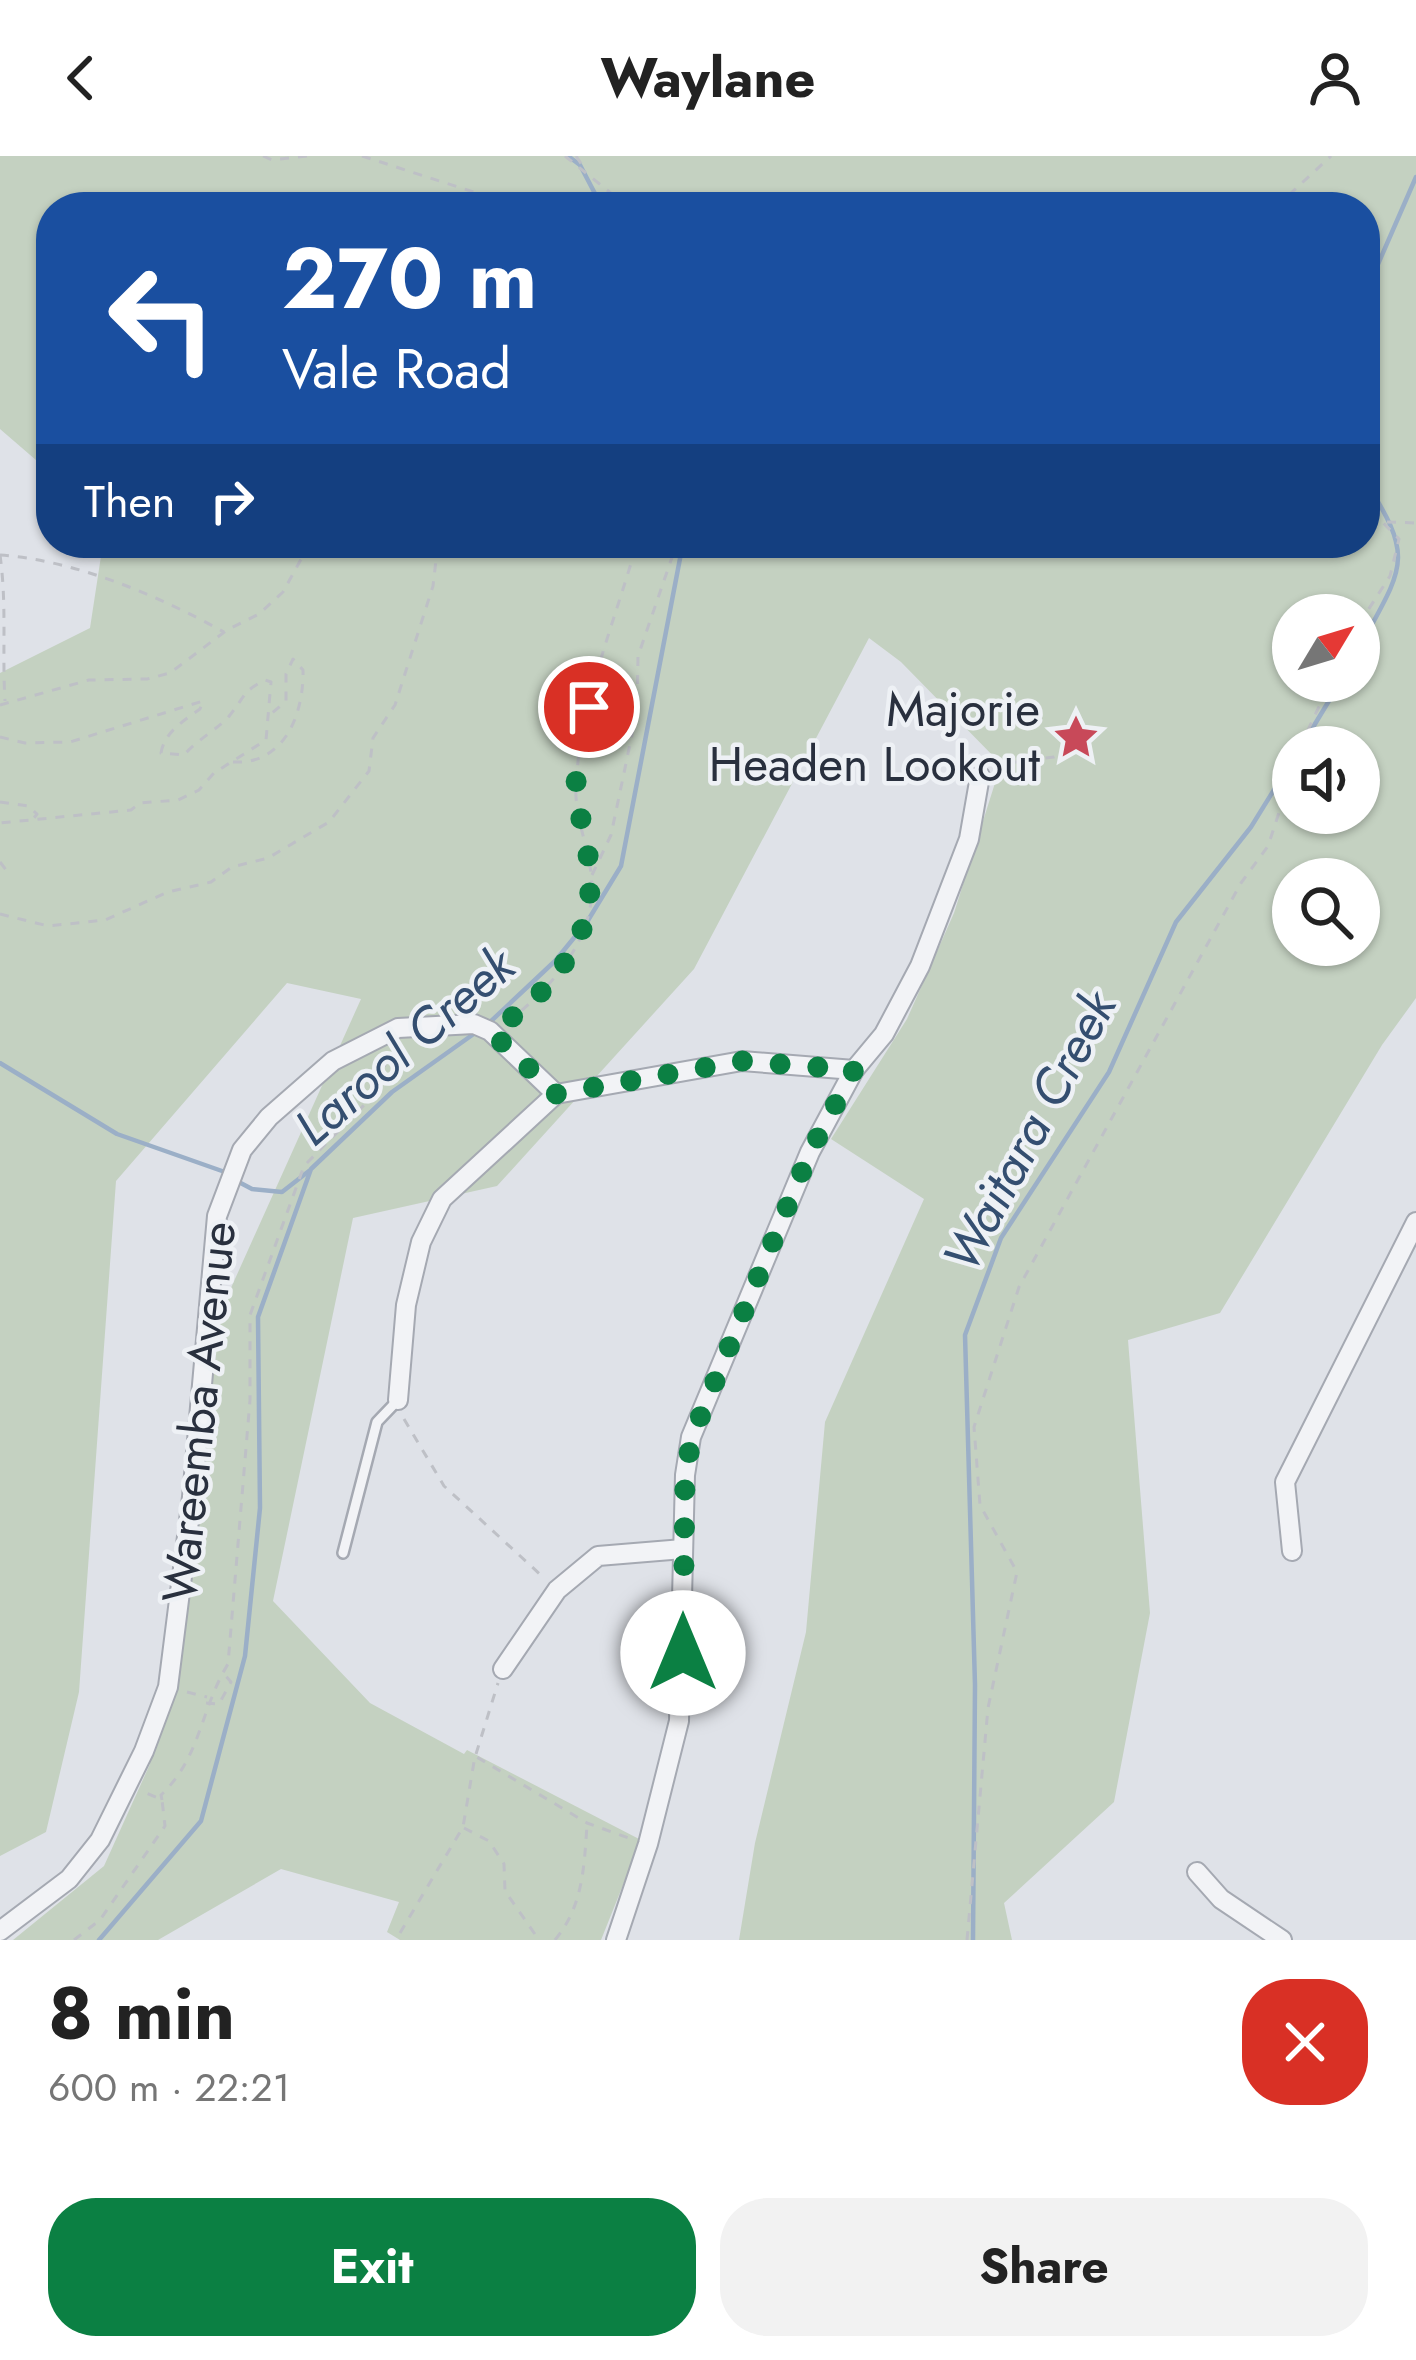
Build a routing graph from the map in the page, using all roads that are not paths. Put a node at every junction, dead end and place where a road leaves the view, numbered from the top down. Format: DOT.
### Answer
graph roads {
  1 [pos="980,776"];
  2 [pos="854,1070"];
  3 [pos="556,1094"];
  4 [pos="1416,1222"];
  5 [pos="398,1400"];
  6 [pos="683,1549"];
  7 [pos="1292,1551"];
  8 [pos="343,1553"];
  9 [pos="503,1669"];
  10 [pos="1197,1872"];
  11 [pos="0,1931"];
  12 [pos="616,1940"];
  13 [pos="1282,1940"];
  1 -- 2 [label="street"];
  2 -- 3 [label="street"];
  2 -- 6 [label="street"];
  3 -- 5 [label="street"];
  3 -- 11 [label="street, Wareemba Avenue"];
  4 -- 7 [label="street"];
  5 -- 8 [label="lane"];
  6 -- 9 [label="street"];
  6 -- 12 [label="street"];
  10 -- 13 [label="street"];
}
